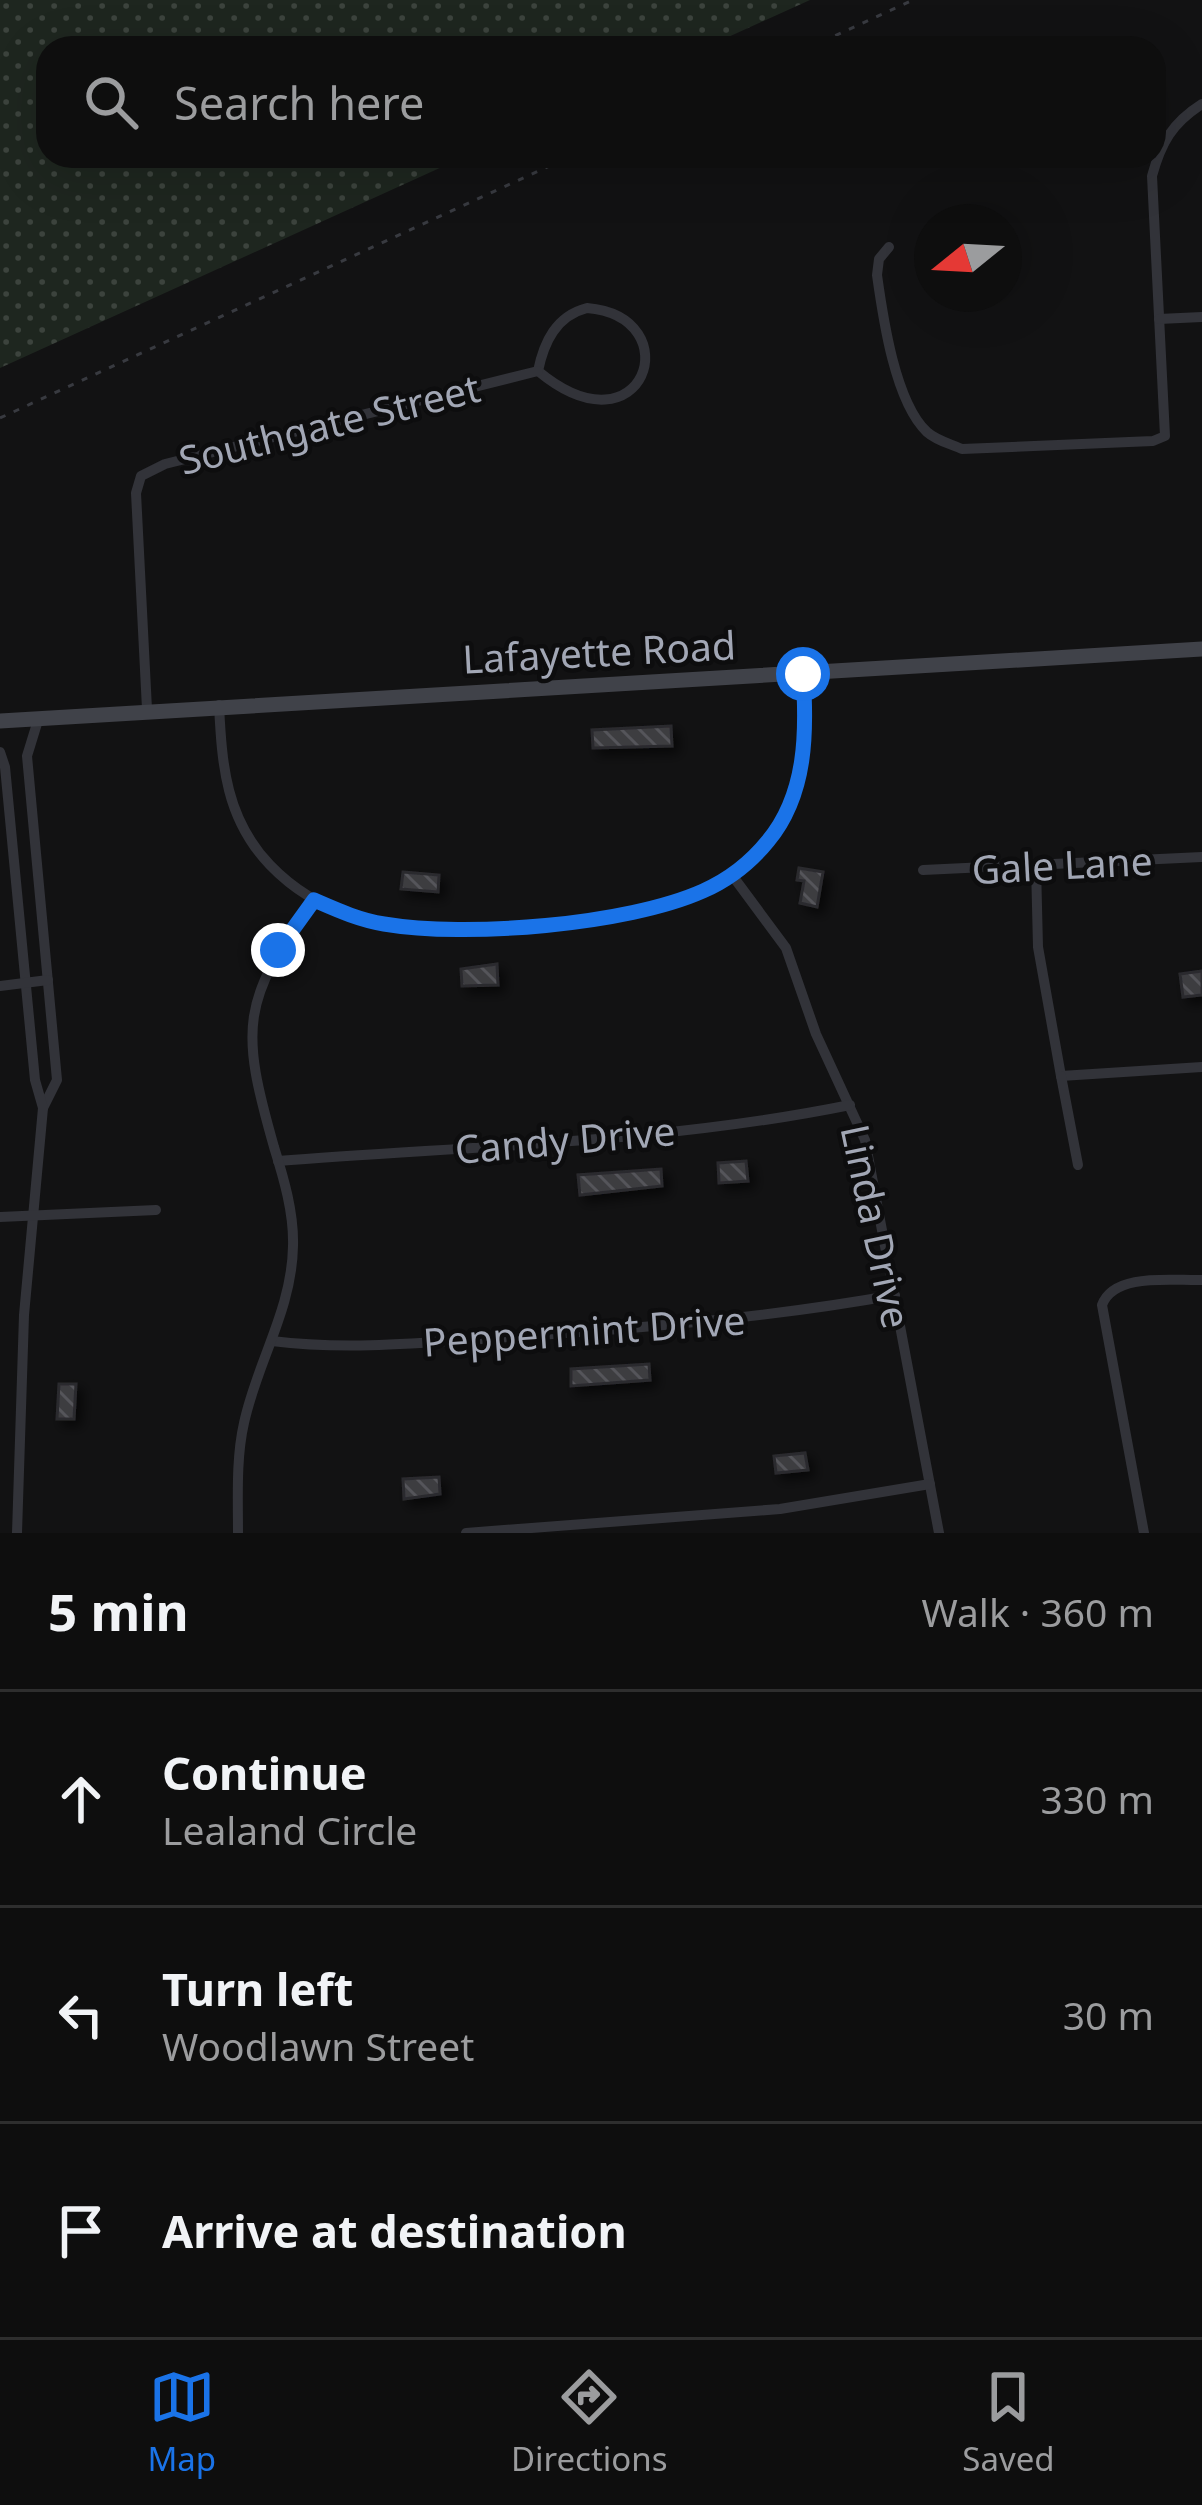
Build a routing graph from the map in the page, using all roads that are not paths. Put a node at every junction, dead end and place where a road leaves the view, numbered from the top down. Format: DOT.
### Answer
graph roads {
  1 [pos="1202,104"];
  2 [pos="1166,137"];
  3 [pos="1154,168"];
  4 [pos="889,247"];
  5 [pos="1202,317"];
  6 [pos="1159,319"];
  7 [pos="538,371"];
  8 [pos="1202,650"];
  9 [pos="803,674"];
  10 [pos="219,705"];
  11 [pos="147,709"];
  12 [pos="39,717"];
  13 [pos="0,721"];
  14 [pos="0,752"];
  15 [pos="1202,857"];
  16 [pos="1036,866"];
  17 [pos="923,870"];
  18 [pos="732,875"];
  19 [pos="314,900"];
  20 [pos="48,980"];
  21 [pos="27,983"];
  22 [pos="0,986"];
  23 [pos="1202,1066"];
  24 [pos="1061,1076"];
  25 [pos="850,1105"];
  26 [pos="43,1108"];
  27 [pos="278,1160"];
  28 [pos="1078,1165"];
  29 [pos="156,1210"];
  30 [pos="0,1217"];
  31 [pos="32,1218"];
  32 [pos="1202,1280"];
  33 [pos="895,1294"];
  34 [pos="272,1341"];
  35 [pos="930,1484"];
  36 [pos="17,1533"];
  37 [pos="238,1533"];
  38 [pos="466,1533"];
  39 [pos="939,1533"];
  40 [pos="1144,1533"];
  1 -- 2 [label="street"];
  3 -- 6 [label="street"];
  4 -- 6 [label="street"];
  5 -- 6 [label="street"];
  7 -- 7 [label="street"];
  7 -- 11 [label="street, Southgate Street"];
  8 -- 9 [label="main road, Lafayette Road"];
  9 -- 10 [label="main road, Lafayette Road"];
  9 -- 18 [label="street"];
  10 -- 11 [label="main road, Lafayette Road"];
  10 -- 19 [label="street"];
  11 -- 12 [label="main road, Lafayette Road"];
  12 -- 13 [label="main road, Lafayette Road"];
  12 -- 20 [label="street"];
  14 -- 21 [label="street"];
  15 -- 16 [label="street, Gale Lane"];
  16 -- 17 [label="street, Gale Lane"];
  16 -- 24 [label="street"];
  18 -- 19 [label="street"];
  18 -- 25 [label="street, Linda Drive"];
  19 -- 27 [label="street"];
  20 -- 21 [label="street"];
  20 -- 26 [label="street"];
  21 -- 22 [label="street"];
  21 -- 26 [label="street"];
  23 -- 24 [label="street"];
  24 -- 28 [label="street"];
  25 -- 27 [label="street, Candy Drive"];
  25 -- 33 [label="street, Linda Drive"];
  26 -- 31 [label="street"];
  27 -- 34 [label="street"];
  29 -- 31 [label="street"];
  30 -- 31 [label="street"];
  31 -- 36 [label="street"];
  32 -- 40 [label="street"];
  33 -- 34 [label="street, Peppermint Drive"];
  33 -- 35 [label="street, Linda Drive"];
  34 -- 37 [label="street"];
  35 -- 38 [label="street"];
  35 -- 39 [label="street, Linda Drive"];
}
